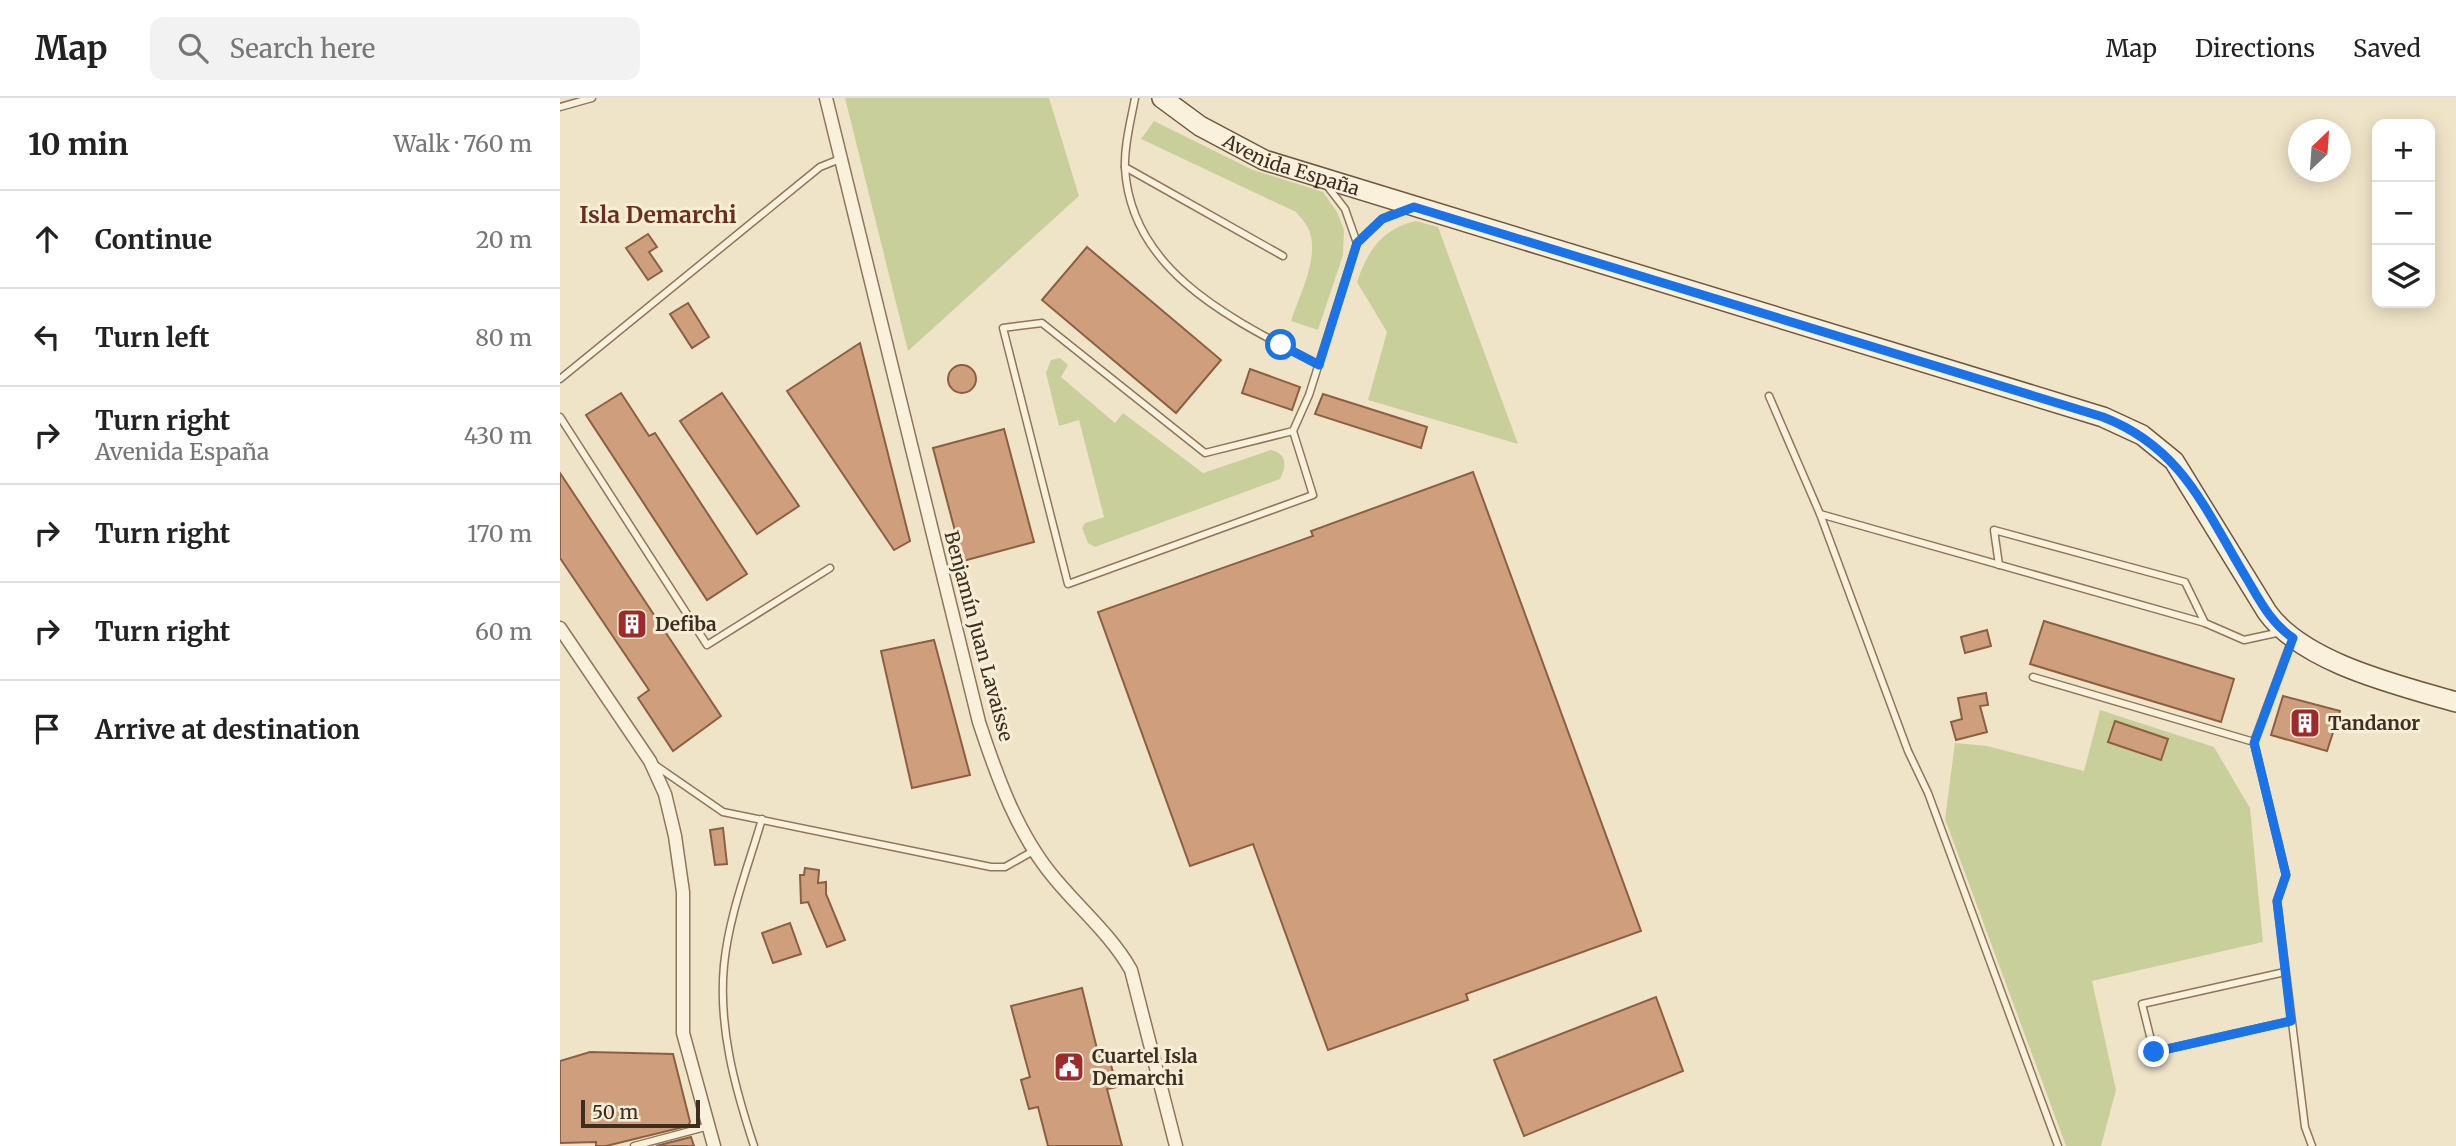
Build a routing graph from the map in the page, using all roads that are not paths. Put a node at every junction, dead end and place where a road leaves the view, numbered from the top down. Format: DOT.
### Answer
graph roads {
  1 [pos="592,98"];
  2 [pos="826,98"];
  3 [pos="1135,98"];
  4 [pos="1162,98"];
  5 [pos="560,107"];
  6 [pos="840,159"];
  7 [pos="1125,167"];
  8 [pos="1319,178"];
  9 [pos="1414,207"];
  10 [pos="1357,243"];
  11 [pos="1283,256"];
  12 [pos="1319,365"];
  13 [pos="560,379"];
  14 [pos="1769,396"];
  15 [pos="560,417"];
  16 [pos="1293,431"];
  17 [pos="1820,514"];
  18 [pos="1999,565"];
  19 [pos="830,568"];
  20 [pos="2206,623"];
  21 [pos="560,628"];
  22 [pos="2289,635"];
  23 [pos="2034,677"];
  24 [pos="2456,702"];
  25 [pos="2254,743"];
  26 [pos="650,761"];
  27 [pos="762,819"];
  28 [pos="1035,850"];
  29 [pos="2285,972"];
  30 [pos="2291,1021"];
  31 [pos="709,1126"];
  32 [pos="634,1146"];
  33 [pos="714,1146"];
  34 [pos="754,1146"];
  35 [pos="1176,1146"];
  36 [pos="2058,1146"];
  37 [pos="2312,1146"];
  1 -- 5 [label="lane"];
  2 -- 6 [label="street, Benjamín Juan Lavaisse"];
  3 -- 7 [label="lane"];
  4 -- 8 [label="street, Avenida España"];
  6 -- 13 [label="lane"];
  6 -- 28 [label="street, Benjamín Juan Lavaisse"];
  7 -- 11 [label="lane"];
  7 -- 12 [label="lane"];
  8 -- 9 [label="street, Avenida España"];
  8 -- 10 [label="lane"];
  9 -- 10 [label="lane"];
  9 -- 22 [label="street, Avenida España"];
  10 -- 12 [label="lane"];
  12 -- 16 [label="lane"];
  14 -- 17 [label="lane"];
  15 -- 19 [label="lane"];
  16 -- 16 [label="lane"];
  17 -- 18 [label="lane"];
  17 -- 36 [label="lane"];
  18 -- 20 [label="lane"];
  18 -- 20 [label="lane"];
  20 -- 22 [label="lane"];
  21 -- 26 [label="street"];
  22 -- 24 [label="street, Avenida España"];
  22 -- 25 [label="lane"];
  23 -- 25 [label="lane"];
  25 -- 29 [label="lane"];
  26 -- 27 [label="lane"];
  26 -- 31 [label="street"];
  27 -- 28 [label="lane"];
  27 -- 34 [label="lane"];
  28 -- 35 [label="street, Benjamín Juan Lavaisse"];
  29 -- 30 [label="lane"];
  29 -- 30 [label="lane"];
  30 -- 37 [label="lane"];
  31 -- 32 [label="lane"];
  31 -- 33 [label="street"];
}
